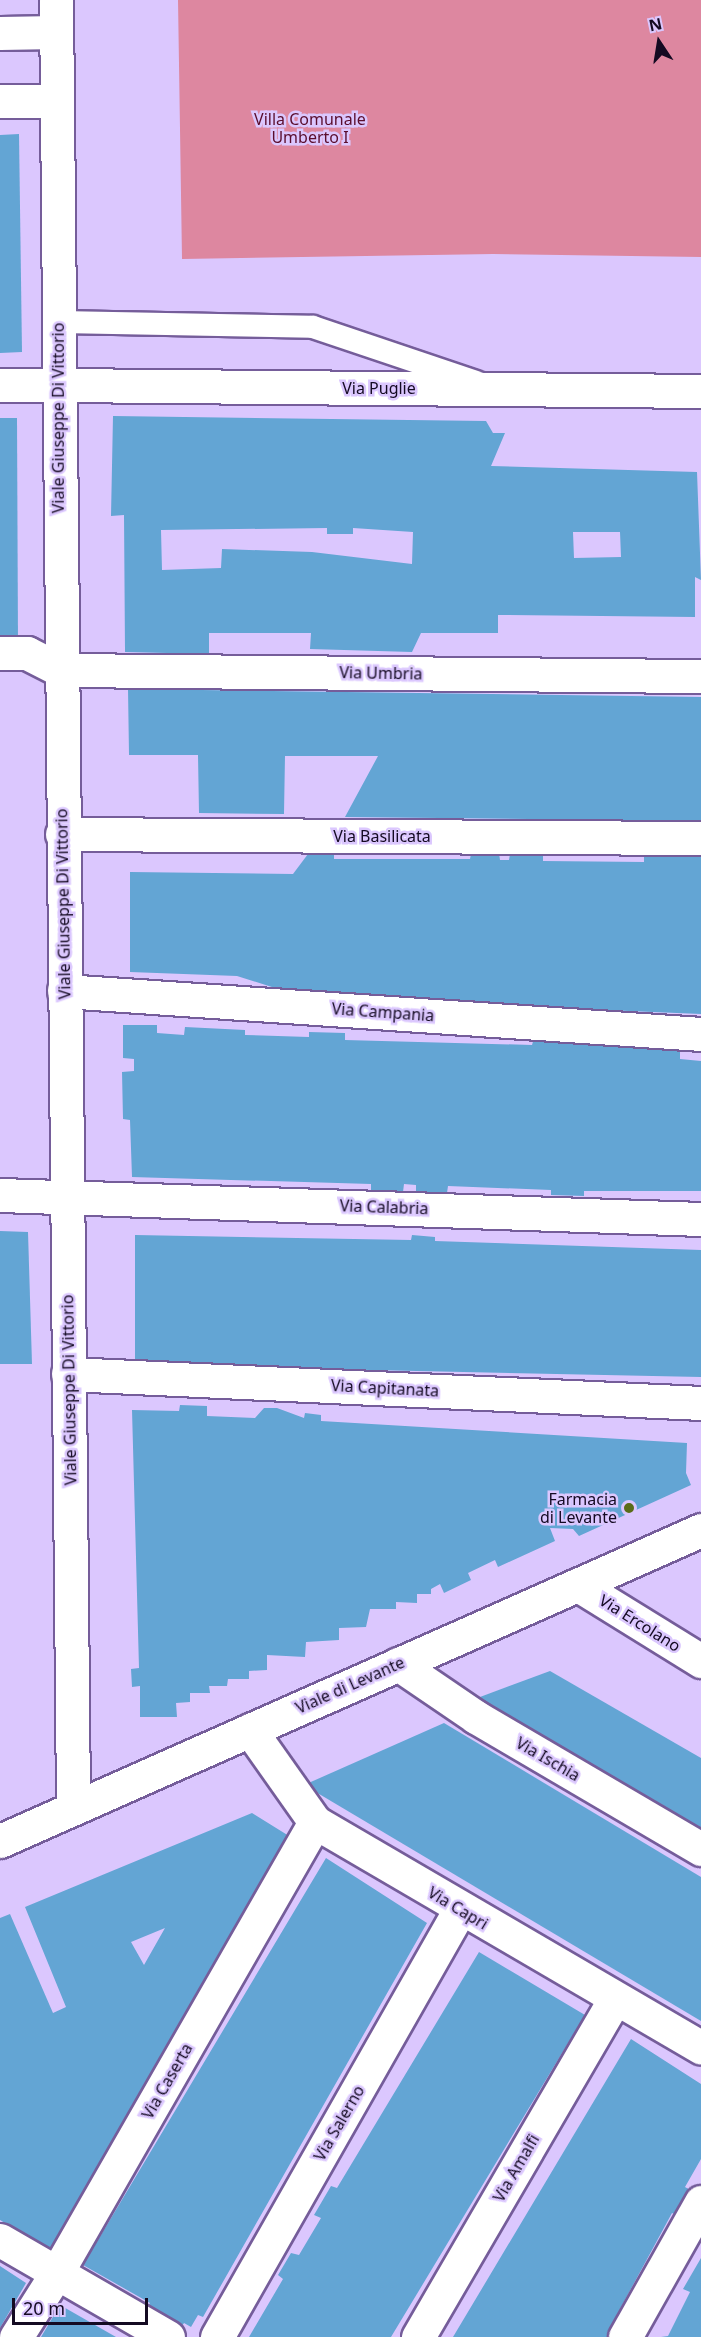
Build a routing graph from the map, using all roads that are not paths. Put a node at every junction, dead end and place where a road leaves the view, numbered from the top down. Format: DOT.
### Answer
graph roads {
  1 [pos="56,16"];
  2 [pos="0,33"];
  3 [pos="0,101"];
  4 [pos="57,101"];
  5 [pos="58,322"];
  6 [pos="0,385"];
  7 [pos="58,385"];
  8 [pos="498,389"];
  9 [pos="701,391"];
  10 [pos="0,653"];
  11 [pos="61,670"];
  12 [pos="701,676"];
  13 [pos="62,834"];
  14 [pos="701,838"];
  15 [pos="64,990"];
  16 [pos="701,1034"];
  17 [pos="0,1195"];
  18 [pos="66,1195"];
  19 [pos="701,1219"];
  20 [pos="68,1374"];
  21 [pos="701,1403"];
  22 [pos="701,1530"];
  23 [pos="578,1585"];
  24 [pos="701,1661"];
  25 [pos="398,1664"];
  26 [pos="250,1730"];
  27 [pos="74,1808"];
  28 [pos="315,1822"];
  29 [pos="0,1841"];
  30 [pos="701,1850"];
  31 [pos="460,1910"];
  32 [pos="614,2000"];
  33 [pos="701,2048"];
  34 [pos="701,2202"];
  35 [pos="0,2240"];
  36 [pos="56,2274"];
  37 [pos="16,2337"];
  38 [pos="168,2337"];
  39 [pos="217,2337"];
  40 [pos="418,2337"];
  41 [pos="626,2337"];
  1 -- 2 [label="street"];
  1 -- 4 [label="street, Viale Giuseppe Di Vittorio"];
  3 -- 4 [label="street"];
  4 -- 5 [label="street, Viale Giuseppe Di Vittorio"];
  5 -- 7 [label="street, Viale Giuseppe Di Vittorio"];
  5 -- 8 [label="lane"];
  6 -- 7 [label="street, Via Puglie"];
  7 -- 8 [label="street, Via Puglie"];
  7 -- 11 [label="street, Viale Giuseppe Di Vittorio"];
  8 -- 9 [label="street, Via Puglie"];
  10 -- 11 [label="street"];
  11 -- 12 [label="street, Via Umbria"];
  11 -- 13 [label="street, Viale Giuseppe Di Vittorio"];
  13 -- 14 [label="street, Via Basilicata"];
  13 -- 15 [label="street, Viale Giuseppe Di Vittorio"];
  15 -- 16 [label="street, Via Campania"];
  15 -- 18 [label="street, Viale Giuseppe Di Vittorio"];
  17 -- 18 [label="street, Via Calabria"];
  18 -- 19 [label="street, Via Calabria"];
  18 -- 20 [label="street, Viale Giuseppe Di Vittorio"];
  20 -- 21 [label="street, Via Capitanata"];
  20 -- 27 [label="street, Viale Giuseppe Di Vittorio"];
  22 -- 23 [label="street, Viale di Levante"];
  23 -- 24 [label="street, Via Ercolano"];
  23 -- 25 [label="street, Viale di Levante"];
  25 -- 26 [label="street, Viale di Levante"];
  25 -- 30 [label="street, Via Ischia"];
  26 -- 27 [label="street, Viale di Levante"];
  26 -- 28 [label="street, Via Capri"];
  27 -- 29 [label="street, Viale di Levante"];
  28 -- 31 [label="street, Via Capri"];
  28 -- 36 [label="street, Via Caserta"];
  31 -- 32 [label="street, Via Capri"];
  31 -- 39 [label="street, Via Salerno"];
  32 -- 33 [label="street, Via Capri"];
  32 -- 40 [label="street, Via Amalfi"];
  34 -- 41 [label="street"];
  35 -- 36 [label="street"];
  36 -- 37 [label="street, Via Caserta"];
  36 -- 38 [label="street"];
}
